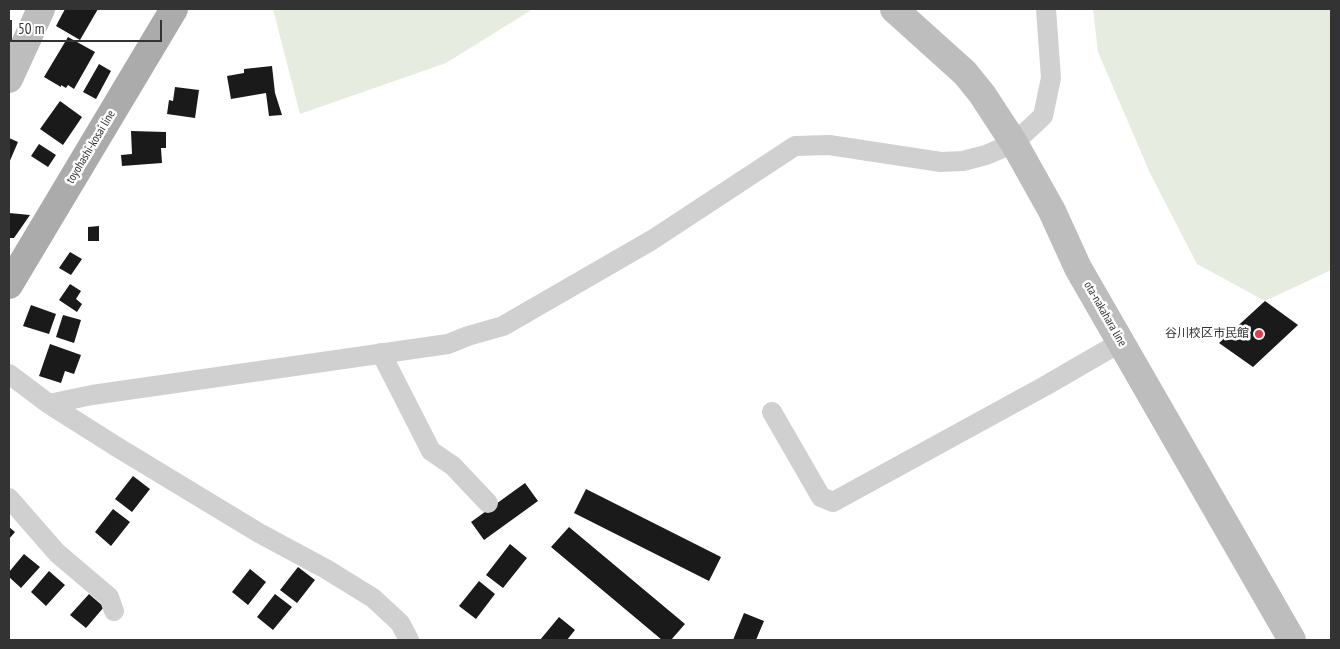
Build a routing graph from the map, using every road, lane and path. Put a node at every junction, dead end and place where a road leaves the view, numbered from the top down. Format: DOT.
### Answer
graph roads {
  1 [pos="41,9"];
  2 [pos="174,9"];
  3 [pos="894,9"];
  4 [pos="1046,9"];
  5 [pos="9,79"];
  6 [pos="1014,143"];
  7 [pos="9,285"];
  8 [pos="1121,342"];
  9 [pos="381,352"];
  10 [pos="9,374"];
  11 [pos="49,404"];
  12 [pos="772,412"];
  13 [pos="9,498"];
  14 [pos="488,503"];
  15 [pos="114,611"];
  16 [pos="409,640"];
  17 [pos="1292,640"];
  1 -- 5 [label="main road"];
  2 -- 7 [label="main road, toyohashi-kosai line"];
  3 -- 6 [label="main road, ota-nakahara line"];
  4 -- 6 [label="street"];
  6 -- 8 [label="main road, ota-nakahara line"];
  6 -- 9 [label="street"];
  8 -- 12 [label="street"];
  8 -- 17 [label="main road, ota-nakahara line"];
  9 -- 11 [label="street"];
  9 -- 14 [label="street"];
  10 -- 11 [label="street"];
  11 -- 16 [label="street"];
  13 -- 15 [label="street"];
}
